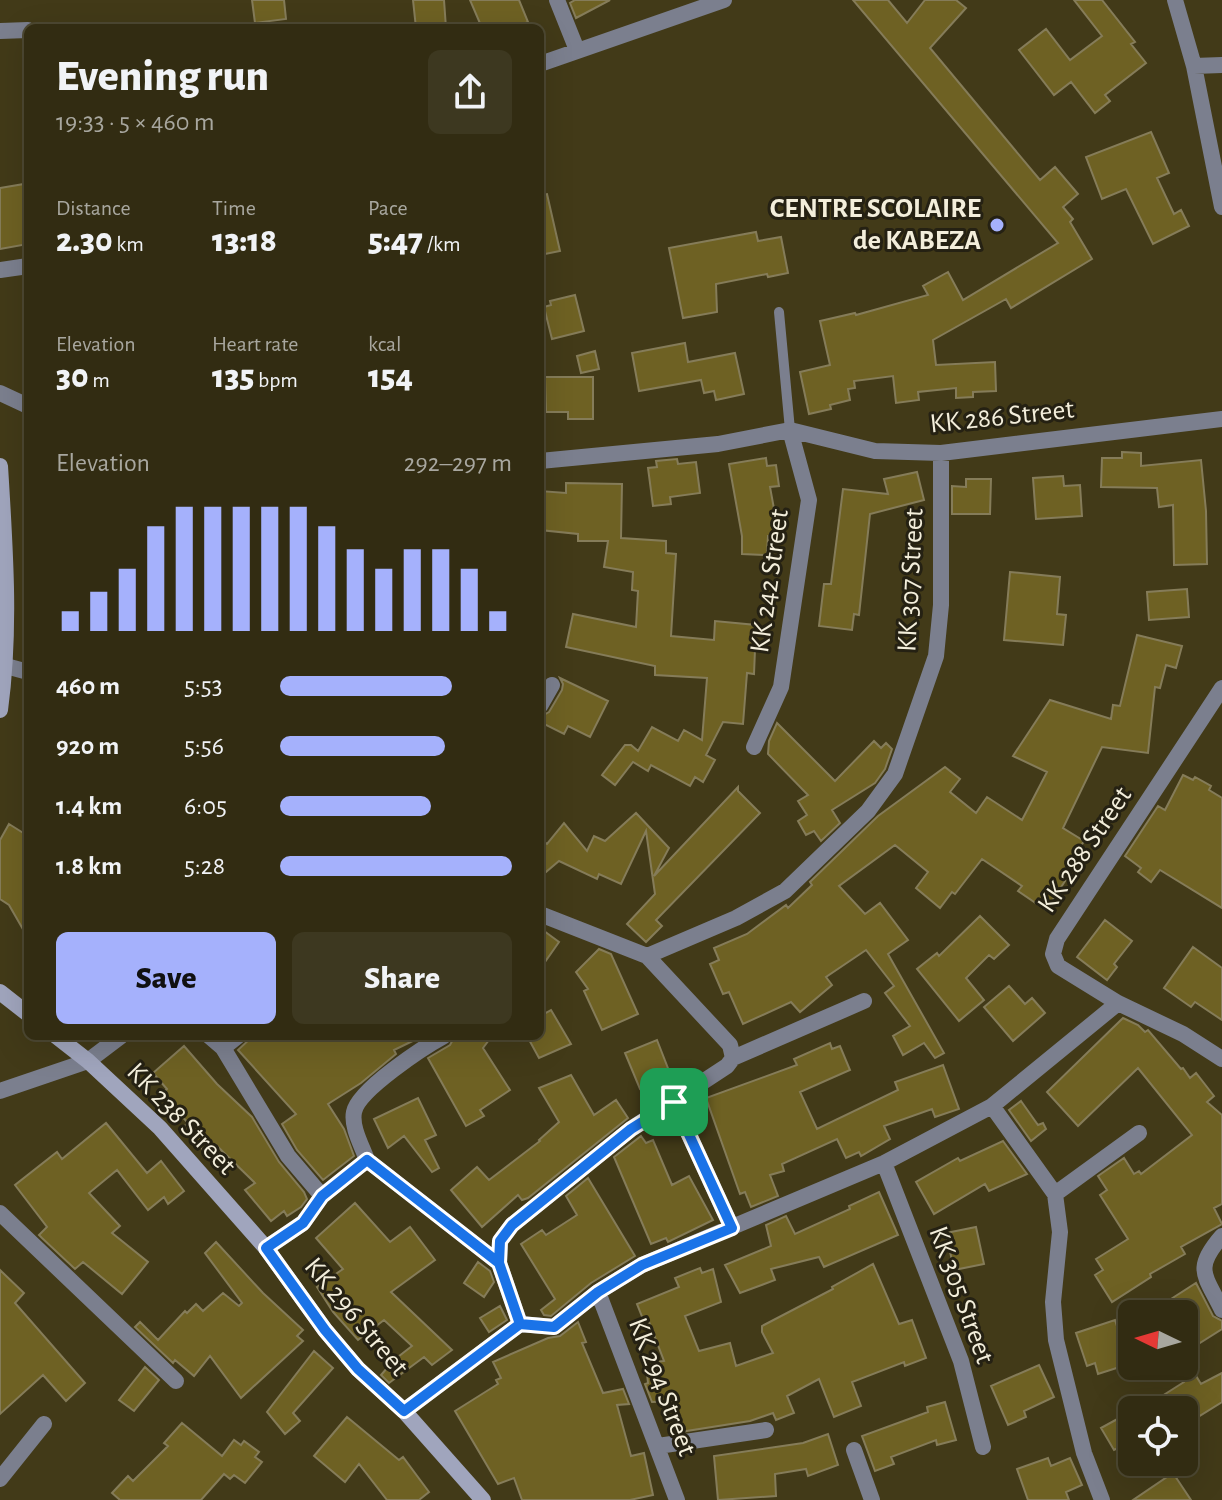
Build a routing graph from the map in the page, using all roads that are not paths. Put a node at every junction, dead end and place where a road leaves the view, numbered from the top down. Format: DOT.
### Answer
graph roads {
  1 [pos="557,0"];
  2 [pos="724,0"];
  3 [pos="1175,0"];
  4 [pos="24,30"];
  5 [pos="0,31"];
  6 [pos="577,50"];
  7 [pos="544,62"];
  8 [pos="1222,65"];
  9 [pos="1194,66"];
  10 [pos="1222,207"];
  11 [pos="24,267"];
  12 [pos="0,270"];
  13 [pos="779,312"];
  14 [pos="0,393"];
  15 [pos="24,404"];
  16 [pos="1222,419"];
  17 [pos="790,430"];
  18 [pos="941,453"];
  19 [pos="544,461"];
  20 [pos="0,466"];
  21 [pos="2,546"];
  22 [pos="6,666"];
  23 [pos="24,671"];
  24 [pos="552,685"];
  25 [pos="1222,688"];
  26 [pos="544,699"];
  27 [pos="0,710"];
  28 [pos="754,747"];
  29 [pos="544,916"];
  30 [pos="647,956"];
  31 [pos="0,992"];
  32 [pos="864,1001"];
  33 [pos="1118,1003"];
  34 [pos="24,1011"];
  35 [pos="61,1040"];
  36 [pos="116,1040"];
  37 [pos="214,1040"];
  38 [pos="233,1040"];
  39 [pos="436,1040"];
  40 [pos="223,1048"];
  41 [pos="733,1058"];
  42 [pos="1222,1059"];
  43 [pos="88,1061"];
  44 [pos="0,1091"];
  45 [pos="674,1102"];
  46 [pos="992,1106"];
  47 [pos="1139,1133"];
  48 [pos="367,1160"];
  49 [pos="884,1163"];
  50 [pos="1055,1194"];
  51 [pos="322,1196"];
  52 [pos="0,1213"];
  53 [pos="732,1228"];
  54 [pos="1222,1236"];
  55 [pos="266,1248"];
  56 [pos="499,1263"];
  57 [pos="598,1292"];
  58 [pos="1222,1310"];
  59 [pos="520,1324"];
  60 [pos="176,1381"];
  61 [pos="404,1411"];
  62 [pos="44,1424"];
  63 [pos="766,1430"];
  64 [pos="658,1446"];
  65 [pos="983,1447"];
  66 [pos="854,1450"];
  67 [pos="0,1479"];
  68 [pos="483,1500"];
  69 [pos="677,1500"];
  70 [pos="872,1500"];
  71 [pos="1102,1500"];
  1 -- 6 [label="street"];
  2 -- 6 [label="street"];
  3 -- 9 [label="street"];
  4 -- 5 [label="street"];
  6 -- 7 [label="street"];
  8 -- 9 [label="street"];
  9 -- 10 [label="street"];
  11 -- 12 [label="street"];
  13 -- 17 [label="lane"];
  14 -- 15 [label="street"];
  16 -- 18 [label="street, KK 286 Street"];
  17 -- 18 [label="street, KK 286 Street"];
  17 -- 19 [label="street"];
  17 -- 28 [label="street, KK 242 Street"];
  18 -- 30 [label="street, KK 307 Street"];
  20 -- 21 [label="main road"];
  21 -- 22 [label="main road"];
  22 -- 23 [label="street"];
  22 -- 27 [label="main road"];
  24 -- 26 [label="street"];
  25 -- 33 [label="street, KK 288 Street"];
  29 -- 30 [label="street"];
  30 -- 41 [label="street"];
  31 -- 34 [label="main road"];
  32 -- 41 [label="street"];
  33 -- 42 [label="street, KK 288 Street"];
  33 -- 46 [label="street"];
  35 -- 43 [label="main road"];
  36 -- 43 [label="street"];
  37 -- 40 [label="street"];
  38 -- 40 [label="street"];
  39 -- 48 [label="street"];
  40 -- 51 [label="street"];
  41 -- 45 [label="street"];
  43 -- 44 [label="street, KK 238 Street"];
  43 -- 55 [label="main road, KK 238 Street"];
  45 -- 53 [label="street"];
  45 -- 56 [label="street"];
  46 -- 49 [label="street"];
  46 -- 50 [label="street"];
  47 -- 50 [label="street"];
  48 -- 51 [label="street, KK 296 Street"];
  48 -- 56 [label="street"];
  49 -- 53 [label="street"];
  49 -- 65 [label="street, KK 305 Street"];
  50 -- 71 [label="street"];
  51 -- 55 [label="street, KK 296 Street"];
  52 -- 60 [label="street"];
  53 -- 57 [label="street"];
  54 -- 58 [label="street"];
  55 -- 61 [label="main road, KK 296 Street"];
  56 -- 59 [label="street"];
  57 -- 59 [label="street"];
  57 -- 64 [label="street, KK 294 Street"];
  59 -- 61 [label="street"];
  61 -- 68 [label="main road, KK 296 Street"];
  62 -- 67 [label="street"];
  63 -- 64 [label="street"];
  64 -- 69 [label="street, KK 294 Street"];
  66 -- 70 [label="street"];
}
